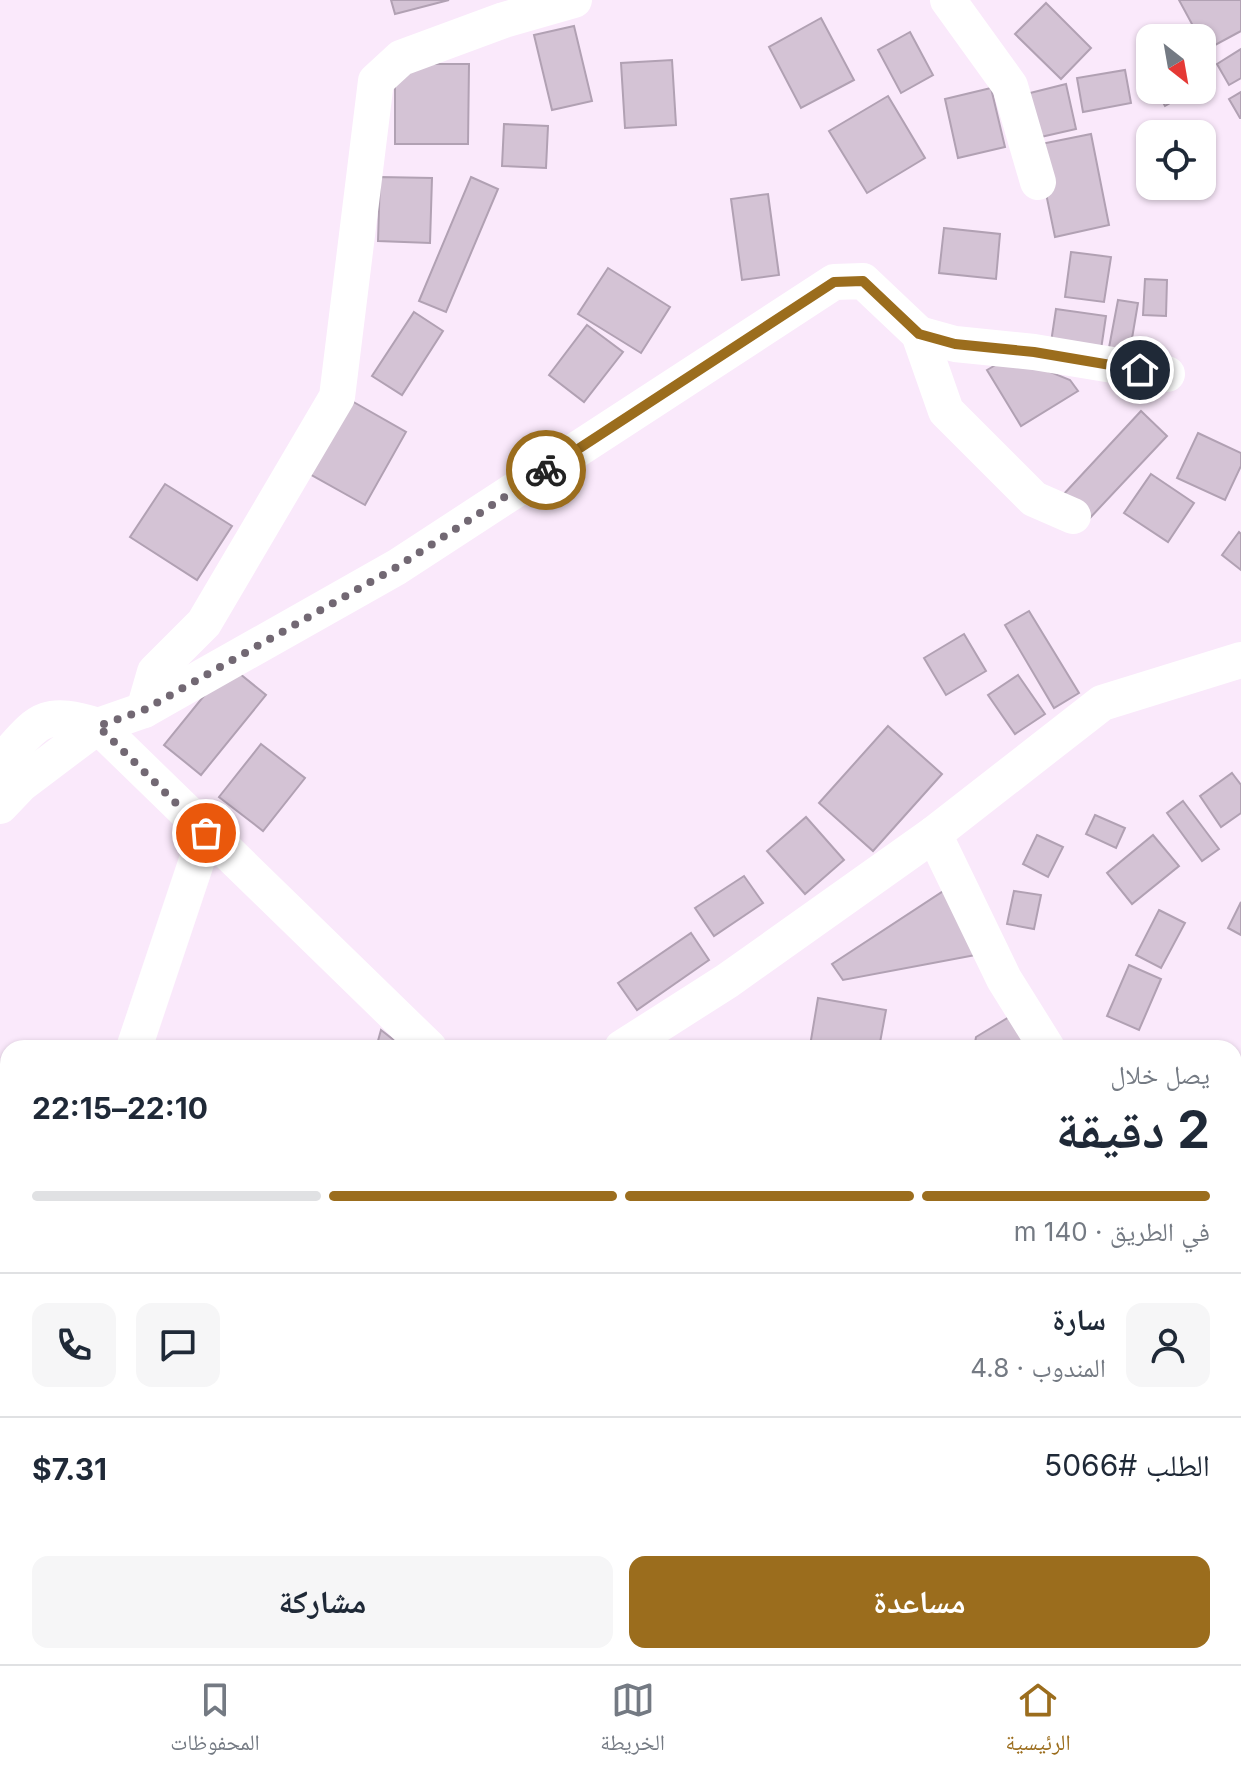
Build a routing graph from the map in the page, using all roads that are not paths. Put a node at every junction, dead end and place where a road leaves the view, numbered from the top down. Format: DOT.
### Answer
graph roads {
  1 [pos="574,0"];
  2 [pos="948,0"];
  3 [pos="1038,182"];
  4 [pos="919,334"];
  5 [pos="1167,374"];
  6 [pos="1073,516"];
  7 [pos="1241,660"];
  8 [pos="144,710"];
  9 [pos="98,726"];
  10 [pos="0,763"];
  11 [pos="0,806"];
  12 [pos="206,833"];
  13 [pos="934,834"];
  14 [pos="137,1040"];
  15 [pos="421,1040"];
  16 [pos="635,1040"];
  17 [pos="1042,1040"];
  1 -- 8 [label="street"];
  2 -- 3 [label="street"];
  4 -- 5 [label="street"];
  4 -- 6 [label="street"];
  4 -- 8 [label="street"];
  7 -- 13 [label="street"];
  8 -- 9 [label="street"];
  9 -- 10 [label="street"];
  9 -- 11 [label="street"];
  9 -- 12 [label="street"];
  12 -- 14 [label="street"];
  12 -- 15 [label="street"];
  13 -- 16 [label="street"];
  13 -- 17 [label="street"];
}
